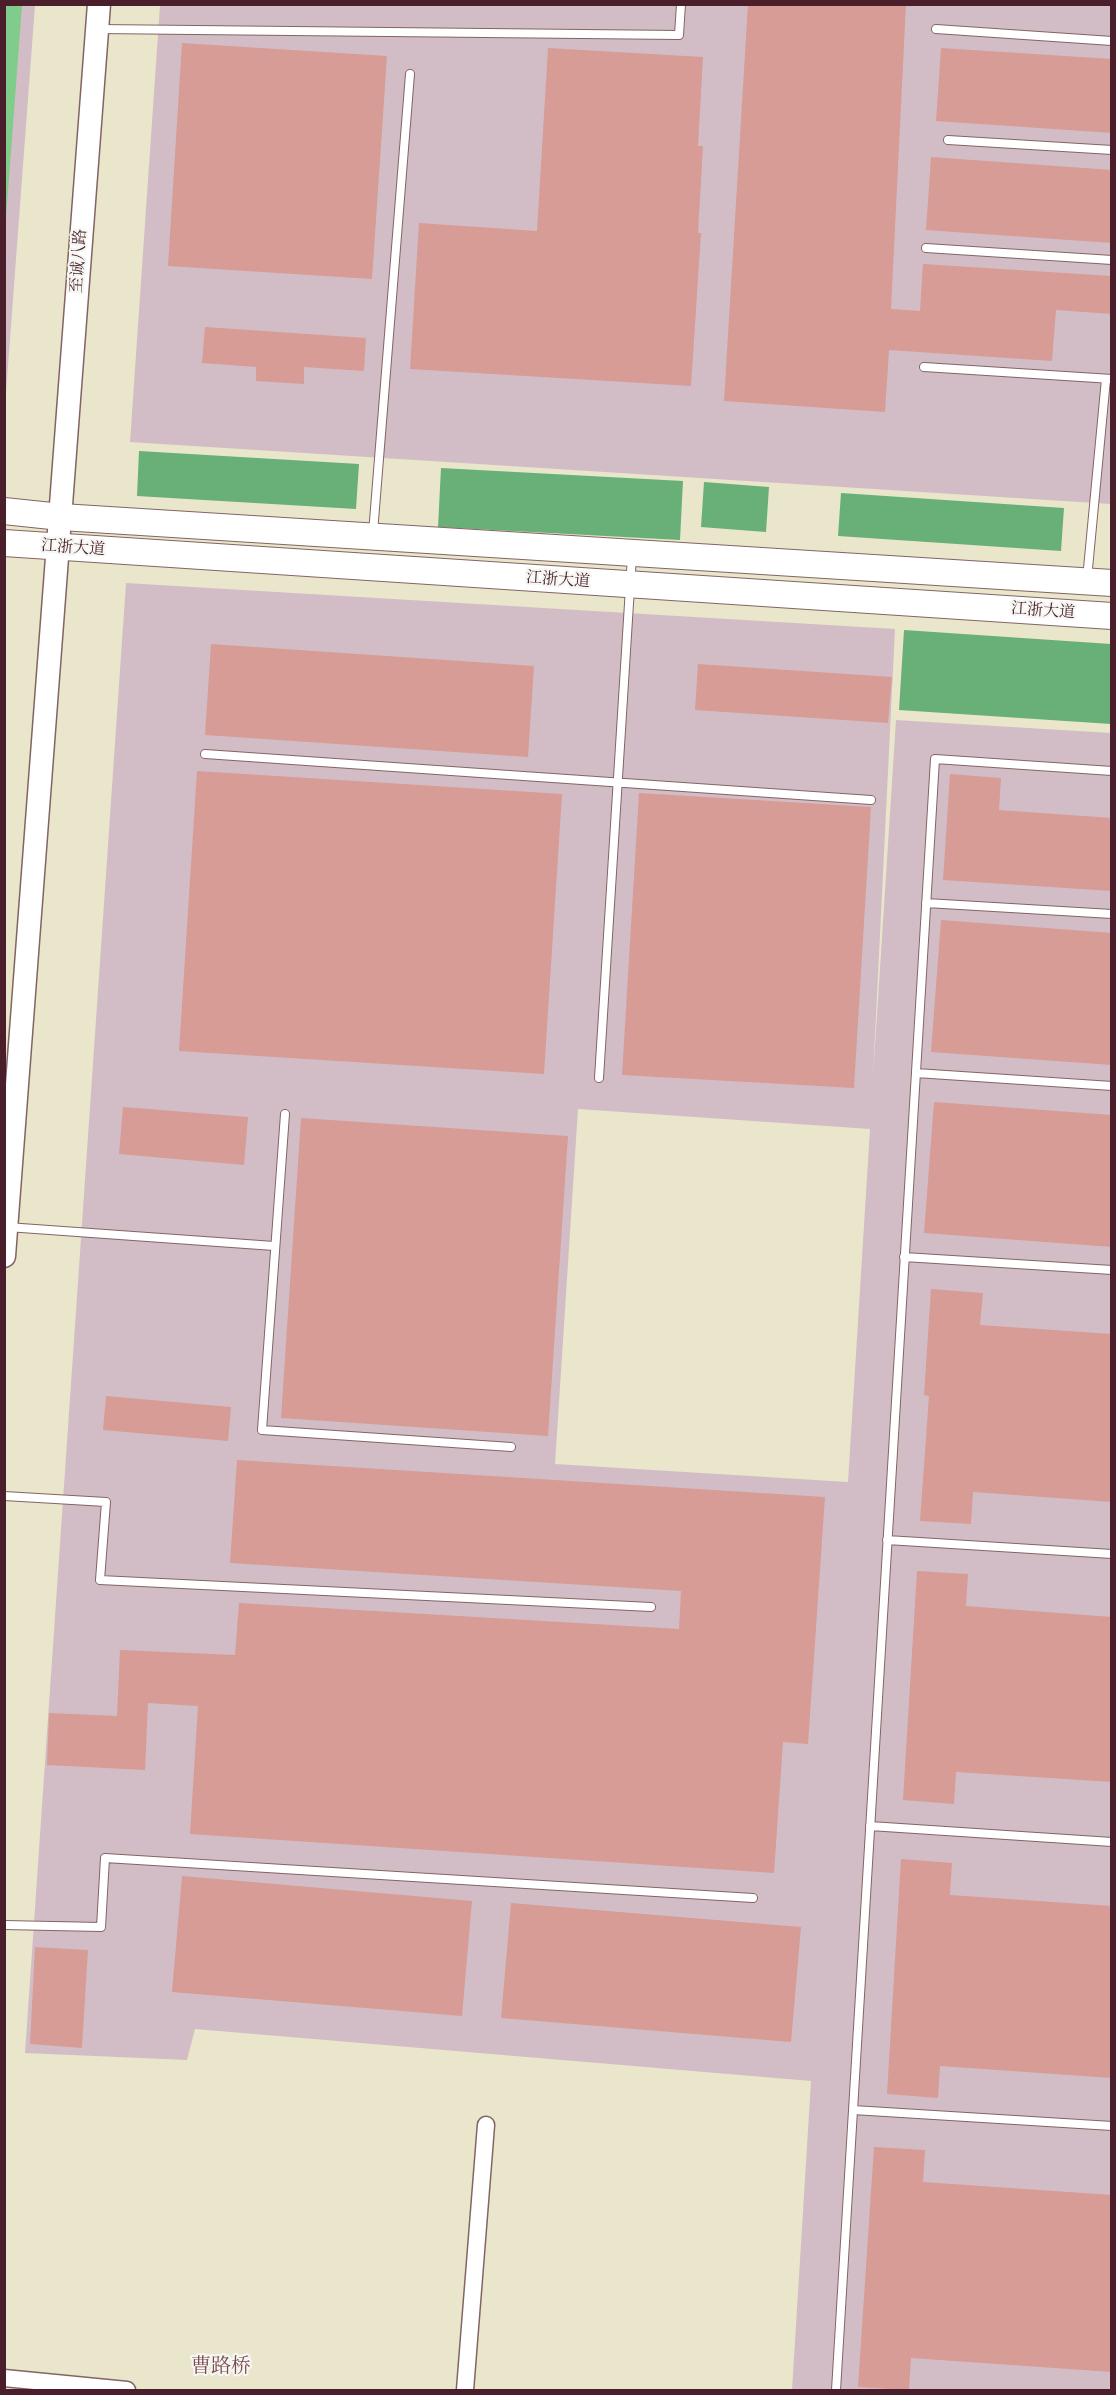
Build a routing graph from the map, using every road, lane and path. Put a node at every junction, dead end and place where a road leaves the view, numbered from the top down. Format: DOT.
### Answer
graph roads {
  1 [pos="99,4"];
  2 [pos="681,4"];
  3 [pos="97,29"];
  4 [pos="936,29"];
  5 [pos="1112,41"];
  6 [pos="410,74"];
  7 [pos="948,140"];
  8 [pos="1112,150"];
  9 [pos="926,248"];
  10 [pos="1112,261"];
  11 [pos="924,367"];
  12 [pos="1109,379"];
  13 [pos="4,512"];
  14 [pos="61,517"];
  15 [pos="373,537"];
  16 [pos="4,543"];
  17 [pos="58,548"];
  18 [pos="632,553"];
  19 [pos="1099,582"];
  20 [pos="630,585"];
  21 [pos="1112,616"];
  22 [pos="205,754"];
  23 [pos="1112,771"];
  24 [pos="618,783"];
  25 [pos="871,800"];
  26 [pos="926,903"];
  27 [pos="1112,914"];
  28 [pos="916,1073"];
  29 [pos="599,1078"];
  30 [pos="1112,1086"];
  31 [pos="285,1114"];
  32 [pos="7,1180"];
  33 [pos="7,1227"];
  34 [pos="274,1246"];
  35 [pos="4,1256"];
  36 [pos="904,1257"];
  37 [pos="1112,1270"];
  38 [pos="512,1447"];
  39 [pos="4,1496"];
  40 [pos="887,1540"];
  41 [pos="1112,1554"];
  42 [pos="651,1608"];
  43 [pos="870,1826"];
  44 [pos="1112,1842"];
  45 [pos="753,1898"];
  46 [pos="4,1925"];
  47 [pos="853,2110"];
  48 [pos="486,2125"];
  49 [pos="1112,2126"];
  50 [pos="4,2378"];
  51 [pos="127,2391"];
  52 [pos="465,2391"];
  53 [pos="836,2391"];
  1 -- 3 [label="main road, 至诚八路"];
  2 -- 3 [label="lane"];
  3 -- 14 [label="main road, 至诚八路"];
  4 -- 5 [label="lane"];
  6 -- 15 [label="lane"];
  7 -- 8 [label="lane"];
  9 -- 10 [label="lane"];
  11 -- 12 [label="lane"];
  12 -- 19 [label="lane"];
  13 -- 14 [label="main road, 江浙大道"];
  14 -- 15 [label="main road, 江浙大道"];
  14 -- 17 [label="main road, 至诚八路"];
  15 -- 18 [label="main road, 江浙大道"];
  16 -- 17 [label="main road, 江浙大道"];
  17 -- 20 [label="main road, 江浙大道"];
  17 -- 32 [label="main road, 至诚八路"];
  18 -- 19 [label="main road, 江浙大道"];
  18 -- 20 [label="lane"];
  20 -- 21 [label="main road, 江浙大道"];
  20 -- 24 [label="lane"];
  22 -- 24 [label="lane"];
  23 -- 26 [label="lane"];
  24 -- 25 [label="lane"];
  24 -- 29 [label="lane"];
  26 -- 27 [label="lane"];
  26 -- 28 [label="lane"];
  28 -- 30 [label="lane"];
  28 -- 36 [label="lane"];
  31 -- 34 [label="lane"];
  32 -- 33 [label="main road, 至诚八路"];
  33 -- 34 [label="lane"];
  33 -- 35 [label="main road, 至诚八路"];
  34 -- 38 [label="lane"];
  36 -- 37 [label="lane"];
  36 -- 40 [label="lane"];
  39 -- 42 [label="lane"];
  40 -- 41 [label="lane"];
  40 -- 43 [label="lane"];
  43 -- 44 [label="lane"];
  43 -- 47 [label="lane"];
  45 -- 46 [label="lane"];
  47 -- 49 [label="lane"];
  47 -- 53 [label="lane"];
  48 -- 52 [label="street"];
  50 -- 51 [label="street"];
}
